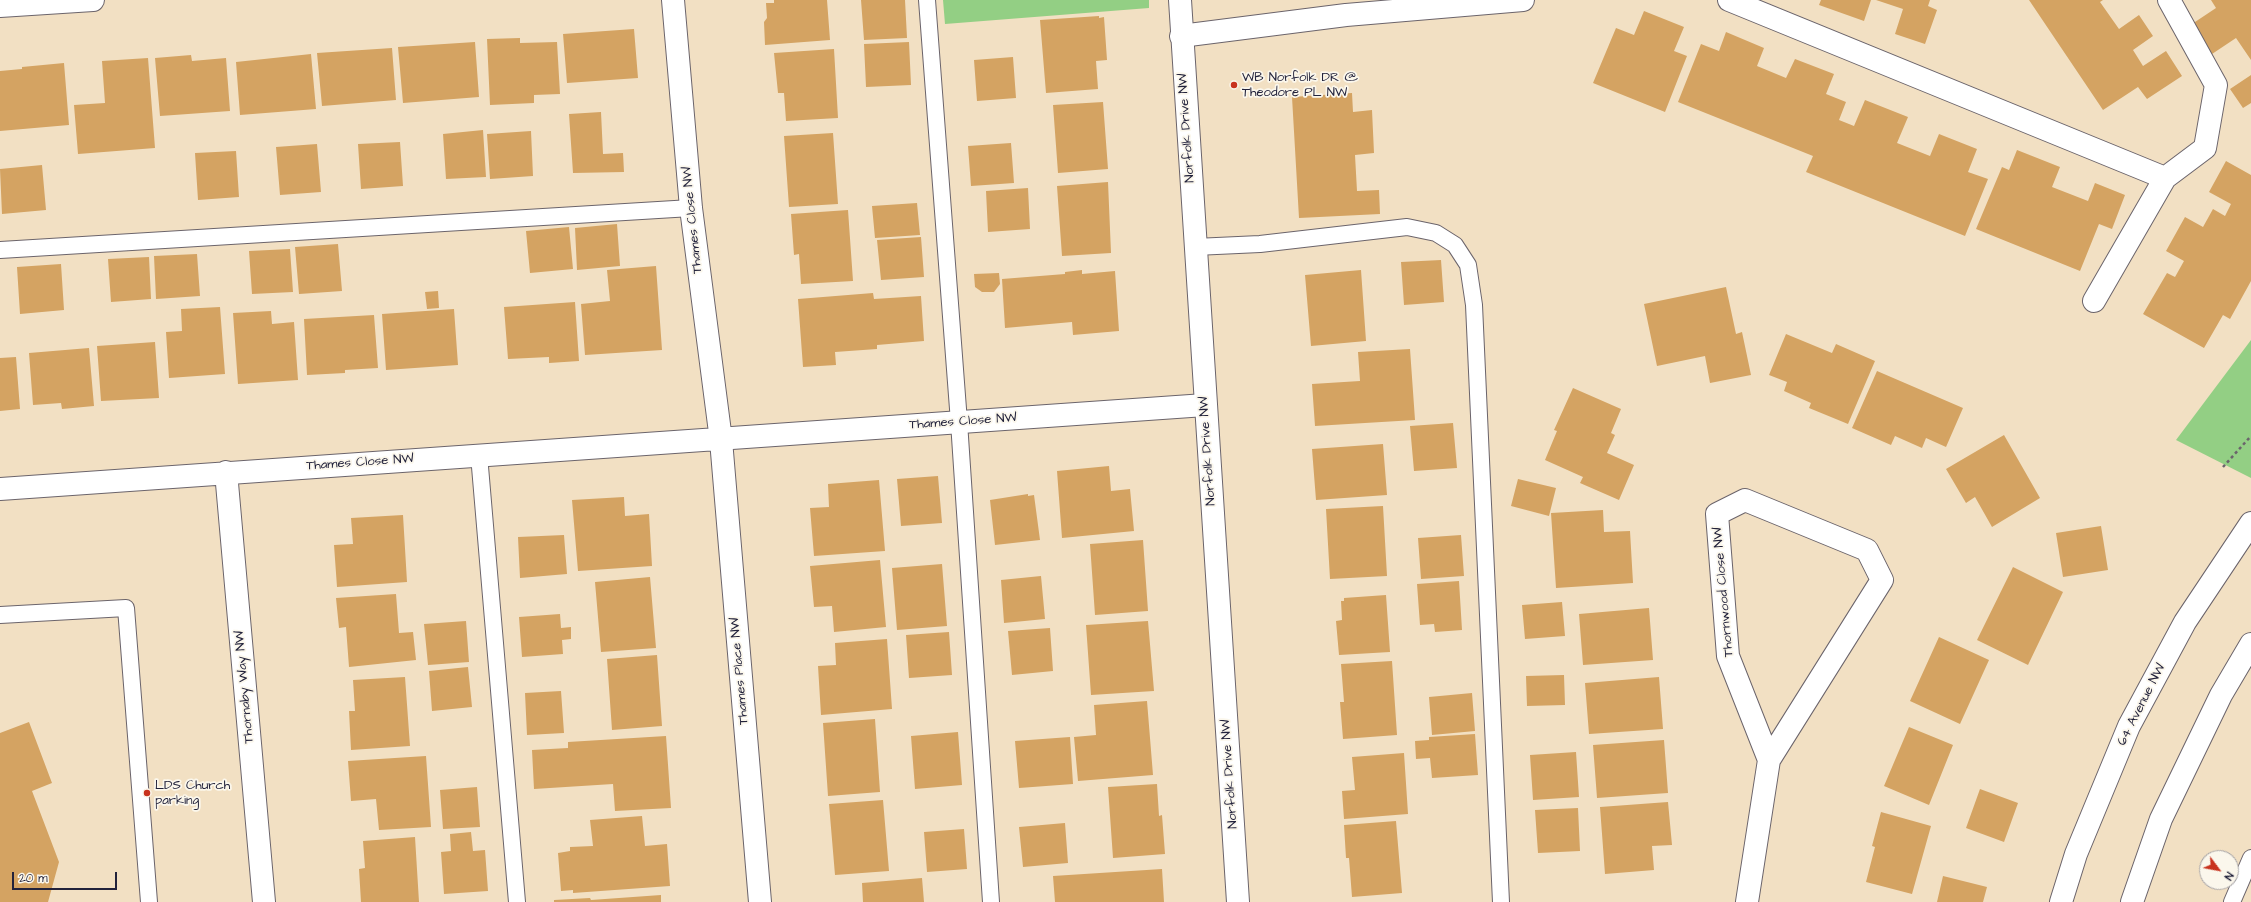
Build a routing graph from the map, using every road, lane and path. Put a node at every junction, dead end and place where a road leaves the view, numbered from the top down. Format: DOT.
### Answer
graph roads {
  1 [pos="93,0"];
  2 [pos="673,0"];
  3 [pos="927,0"];
  4 [pos="1180,0"];
  5 [pos="1523,0"];
  6 [pos="1728,0"];
  7 [pos="2168,0"];
  8 [pos="0,6"];
  9 [pos="1181,36"];
  10 [pos="2165,178"];
  11 [pos="691,208"];
  12 [pos="1195,247"];
  13 [pos="0,250"];
  14 [pos="2094,301"];
  15 [pos="1206,405"];
  16 [pos="959,422"];
  17 [pos="2251,436"];
  18 [pos="721,440"];
  19 [pos="479,455"];
  20 [pos="2223,467"];
  21 [pos="226,472"];
  22 [pos="0,489"];
  23 [pos="2251,523"];
  24 [pos="0,615"];
  25 [pos="2251,644"];
  26 [pos="1769,760"];
  27 [pos="2251,858"];
  28 [pos="149,902"];
  29 [pos="264,902"];
  30 [pos="517,902"];
  31 [pos="760,902"];
  32 [pos="991,902"];
  33 [pos="1238,902"];
  34 [pos="1501,902"];
  35 [pos="1747,902"];
  36 [pos="2061,902"];
  37 [pos="2132,902"];
  38 [pos="2232,902"];
  1 -- 8 [label="street"];
  2 -- 11 [label="street, Thames Close NW"];
  3 -- 16 [label="lane"];
  4 -- 9 [label="street, Norfolk Drive NW"];
  5 -- 9 [label="street"];
  6 -- 10 [label="street"];
  7 -- 10 [label="street"];
  9 -- 12 [label="street, Norfolk Drive NW"];
  10 -- 14 [label="street"];
  11 -- 13 [label="lane"];
  11 -- 18 [label="street, Thames Close NW"];
  12 -- 15 [label="street, Norfolk Drive NW"];
  12 -- 34 [label="lane"];
  15 -- 16 [label="street, Thames Close NW"];
  15 -- 33 [label="street, Norfolk Drive NW"];
  16 -- 18 [label="street, Thames Close NW"];
  16 -- 32 [label="lane"];
  17 -- 20 [label="path"];
  18 -- 19 [label="street, Thames Close NW"];
  18 -- 31 [label="street, Thames Place NW"];
  19 -- 21 [label="street, Thames Close NW"];
  19 -- 30 [label="lane"];
  21 -- 22 [label="street, Thames Close NW"];
  21 -- 29 [label="street, Thornaby Way NW"];
  23 -- 36 [label="street, 64 Avenue NW"];
  24 -- 28 [label="lane"];
  25 -- 37 [label="street"];
  26 -- 26 [label="street, Thornwood Close NW"];
  26 -- 35 [label="street, Thornwood Close NW"];
  27 -- 38 [label="lane"];
}
